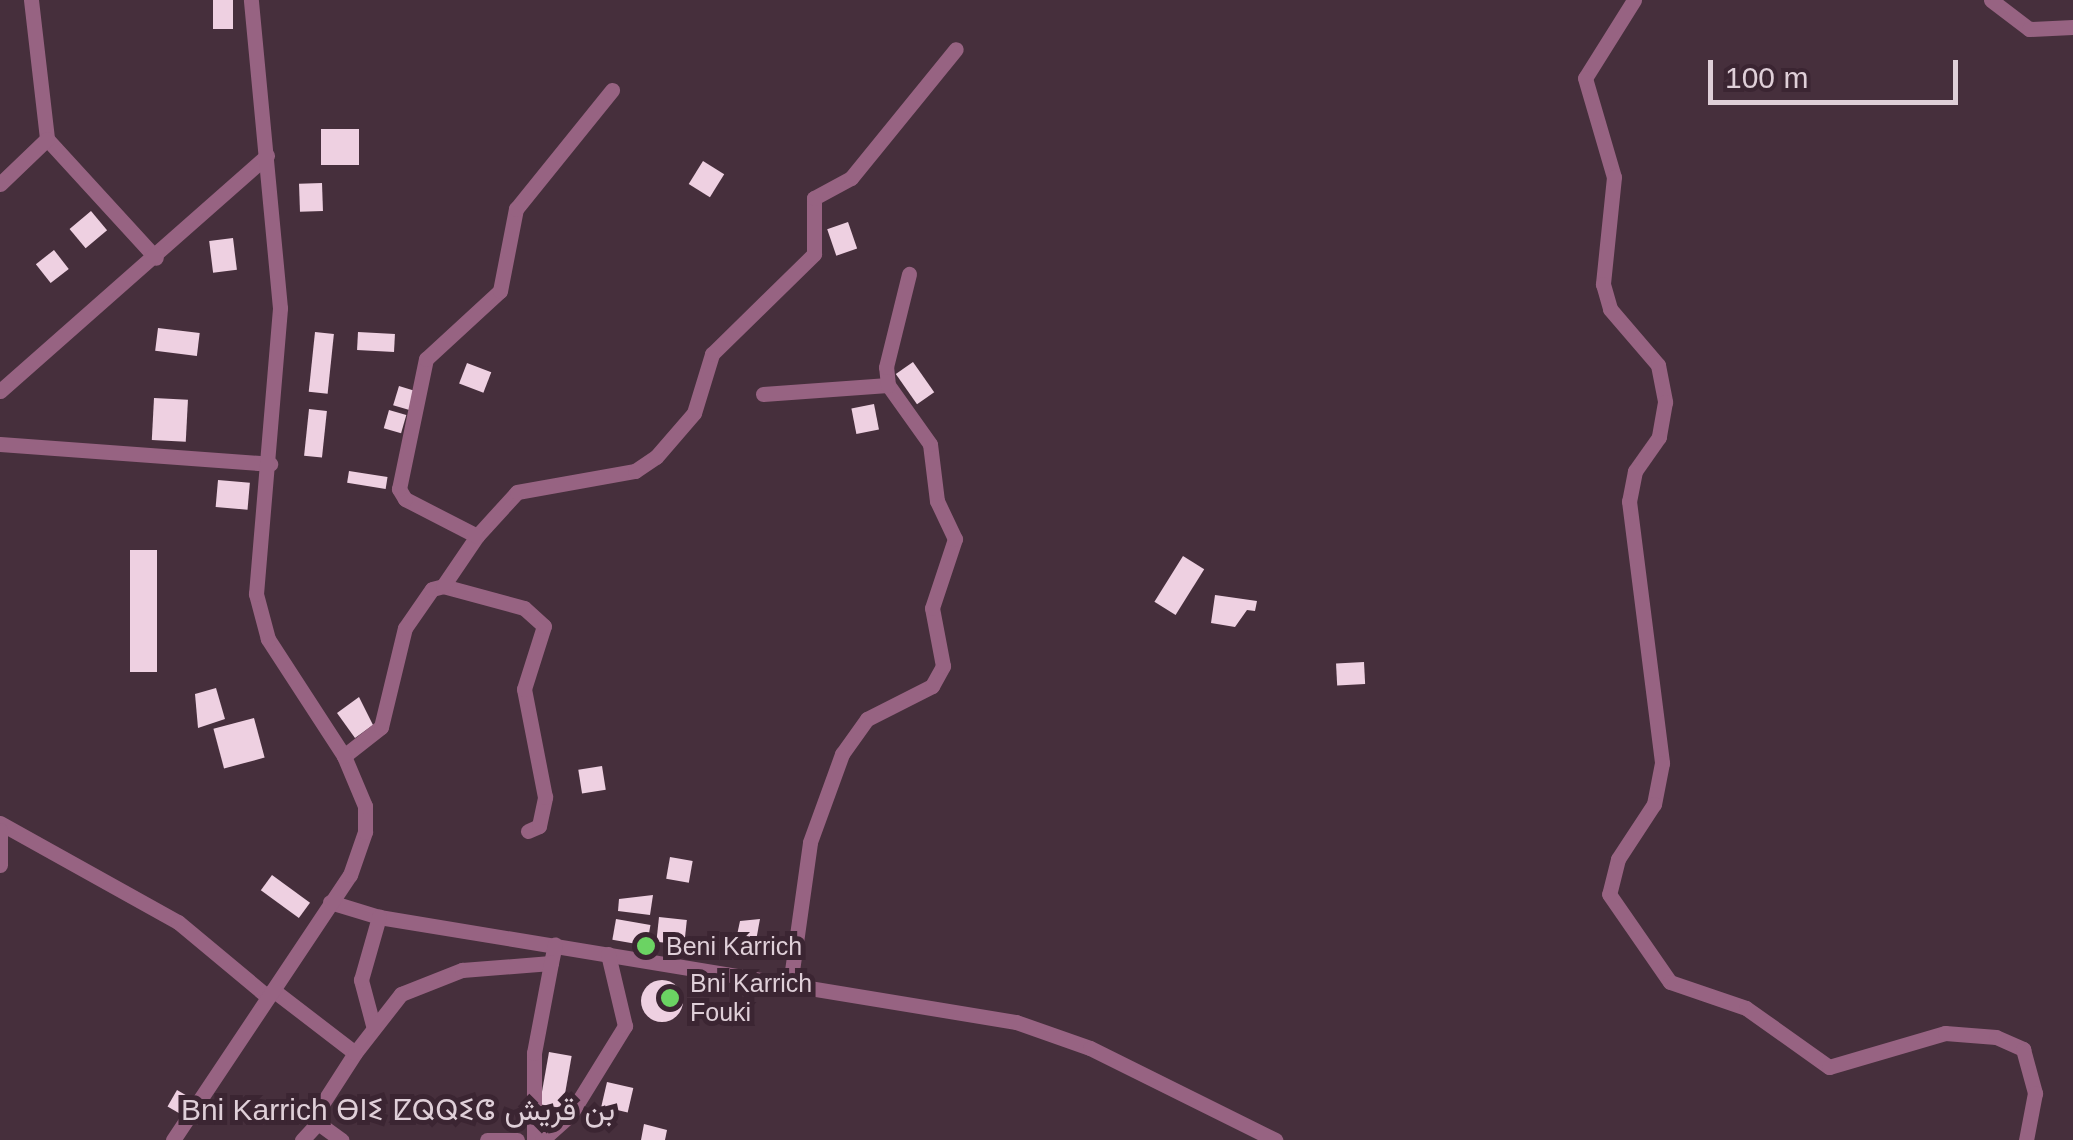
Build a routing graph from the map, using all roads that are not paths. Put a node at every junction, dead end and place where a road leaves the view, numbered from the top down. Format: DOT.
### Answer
graph roads {
  1 [pos="31,0"];
  2 [pos="251,0"];
  3 [pos="1634,0"];
  4 [pos="1991,0"];
  5 [pos="2073,27"];
  6 [pos="956,49"];
  7 [pos="612,90"];
  8 [pos="47,139"];
  9 [pos="267,156"];
  10 [pos="0,184"];
  11 [pos="156,258"];
  12 [pos="909,274"];
  13 [pos="888,386"];
  14 [pos="0,391"];
  15 [pos="763,394"];
  16 [pos="0,444"];
  17 [pos="270,464"];
  18 [pos="477,536"];
  19 [pos="443,586"];
  20 [pos="344,756"];
  21 [pos="0,827"];
  22 [pos="528,831"];
  23 [pos="0,866"];
  24 [pos="330,902"];
  25 [pos="379,917"];
  26 [pos="556,944"];
  27 [pos="608,954"];
  28 [pos="551,964"];
  29 [pos="790,985"];
  30 [pos="270,994"];
  31 [pos="373,1025"];
  32 [pos="355,1053"];
  33 [pos="318,1123"];
  34 [pos="173,1140"];
  35 [pos="302,1140"];
  36 [pos="341,1140"];
  37 [pos="487,1140"];
  38 [pos="517,1140"];
  39 [pos="534,1140"];
  40 [pos="542,1140"];
  41 [pos="1276,1140"];
  42 [pos="2026,1140"];
  1 -- 8 [label="street"];
  2 -- 9 [label="street"];
  3 -- 42 [label="street"];
  4 -- 5 [label="street"];
  6 -- 18 [label="street"];
  7 -- 18 [label="street"];
  8 -- 10 [label="street"];
  8 -- 11 [label="street"];
  9 -- 11 [label="street"];
  9 -- 17 [label="street"];
  11 -- 14 [label="street"];
  12 -- 13 [label="street"];
  13 -- 15 [label="street"];
  13 -- 29 [label="street"];
  16 -- 17 [label="street"];
  17 -- 20 [label="street"];
  18 -- 19 [label="street"];
  19 -- 20 [label="street"];
  19 -- 22 [label="street"];
  20 -- 24 [label="street"];
  21 -- 23 [label="street"];
  21 -- 30 [label="street"];
  24 -- 25 [label="street"];
  24 -- 30 [label="street"];
  25 -- 26 [label="street"];
  25 -- 31 [label="street"];
  26 -- 27 [label="street"];
  26 -- 28 [label="street"];
  27 -- 29 [label="street"];
  27 -- 40 [label="street"];
  28 -- 31 [label="street"];
  28 -- 39 [label="street"];
  29 -- 41 [label="street"];
  30 -- 32 [label="street"];
  30 -- 34 [label="street"];
  31 -- 32 [label="street"];
  32 -- 33 [label="street"];
  33 -- 35 [label="street"];
  33 -- 36 [label="street"];
  37 -- 38 [label="street"];
}
